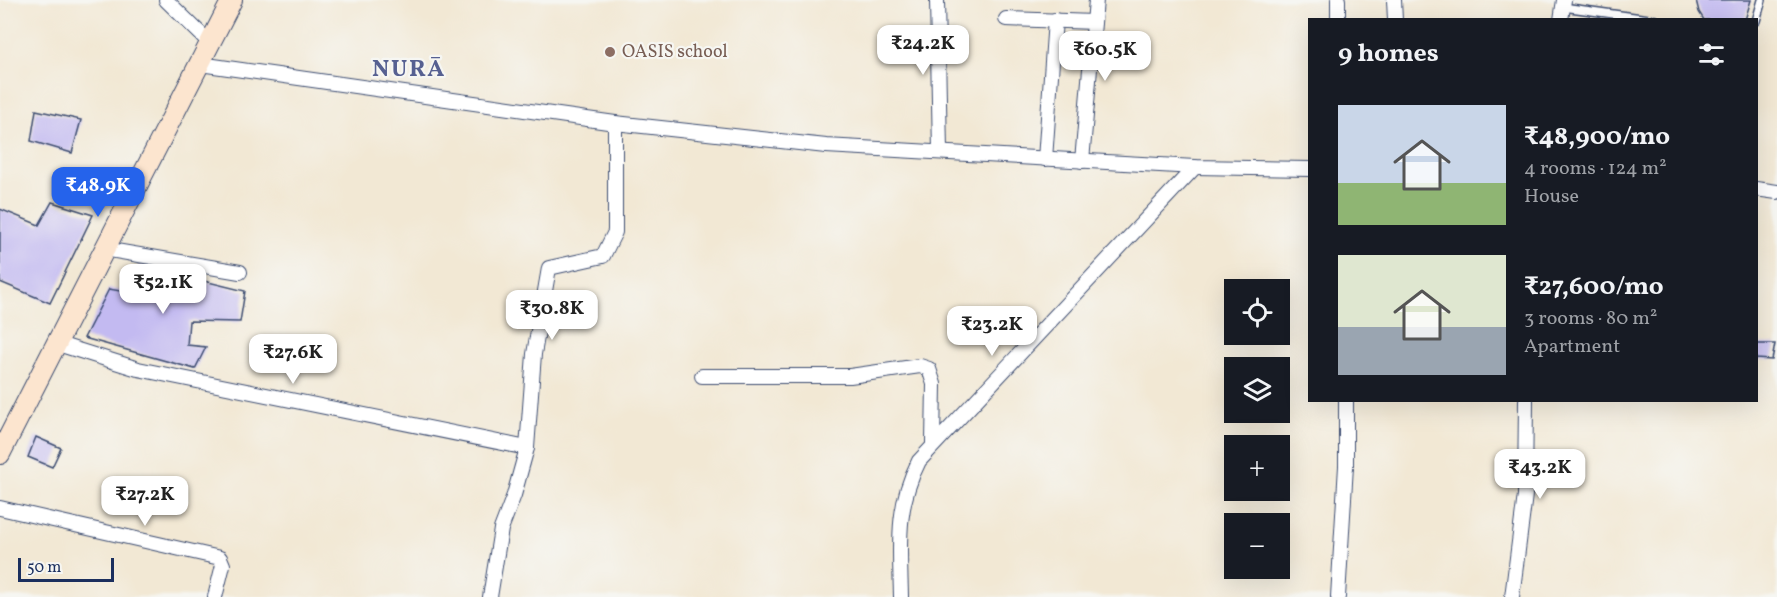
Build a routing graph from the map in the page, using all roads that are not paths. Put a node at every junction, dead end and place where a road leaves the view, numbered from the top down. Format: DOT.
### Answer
graph roads {
  1 [pos="166,0"];
  2 [pos="232,0"];
  3 [pos="937,0"];
  4 [pos="1095,0"];
  5 [pos="1338,0"];
  6 [pos="1394,0"];
  7 [pos="1762,0"];
  8 [pos="1563,9"];
  9 [pos="1338,18"];
  10 [pos="1395,18"];
  11 [pos="1639,18"];
  12 [pos="1757,18"];
  13 [pos="1006,19"];
  14 [pos="1055,20"];
  15 [pos="1094,22"];
  16 [pos="210,43"];
  17 [pos="200,64"];
  18 [pos="615,123"];
  19 [pos="940,152"];
  20 [pos="1045,159"];
  21 [pos="1082,161"];
  22 [pos="1195,167"];
  23 [pos="1308,169"];
  24 [pos="1758,189"];
  25 [pos="1777,192"];
  26 [pos="104,249"];
  27 [pos="240,272"];
  28 [pos="55,343"];
  29 [pos="702,376"];
  30 [pos="1346,402"];
  31 [pos="1527,402"];
  32 [pos="933,443"];
  33 [pos="527,448"];
  34 [pos="0,454"];
  35 [pos="0,508"];
  36 [pos="215,597"];
  37 [pos="490,597"];
  38 [pos="901,597"];
  39 [pos="1338,597"];
  40 [pos="1512,597"];
  1 -- 16 [label="street"];
  2 -- 16 [label="main road"];
  3 -- 19 [label="street"];
  4 -- 15 [label="street"];
  5 -- 9 [label="street"];
  6 -- 10 [label="street"];
  7 -- 12 [label="lane"];
  8 -- 11 [label="lane"];
  13 -- 14 [label="street"];
  14 -- 15 [label="street"];
  14 -- 20 [label="street"];
  15 -- 21 [label="street"];
  16 -- 17 [label="main road"];
  17 -- 18 [label="street"];
  17 -- 26 [label="main road"];
  18 -- 19 [label="street"];
  18 -- 33 [label="street"];
  19 -- 20 [label="street"];
  20 -- 21 [label="street"];
  21 -- 22 [label="street"];
  22 -- 23 [label="street"];
  22 -- 32 [label="street"];
  24 -- 25 [label="street"];
  26 -- 27 [label="street"];
  26 -- 28 [label="main road"];
  28 -- 33 [label="street"];
  28 -- 34 [label="main road"];
  29 -- 32 [label="street"];
  30 -- 39 [label="street"];
  31 -- 40 [label="street"];
  32 -- 38 [label="street"];
  33 -- 37 [label="street"];
  35 -- 36 [label="street"];
}
